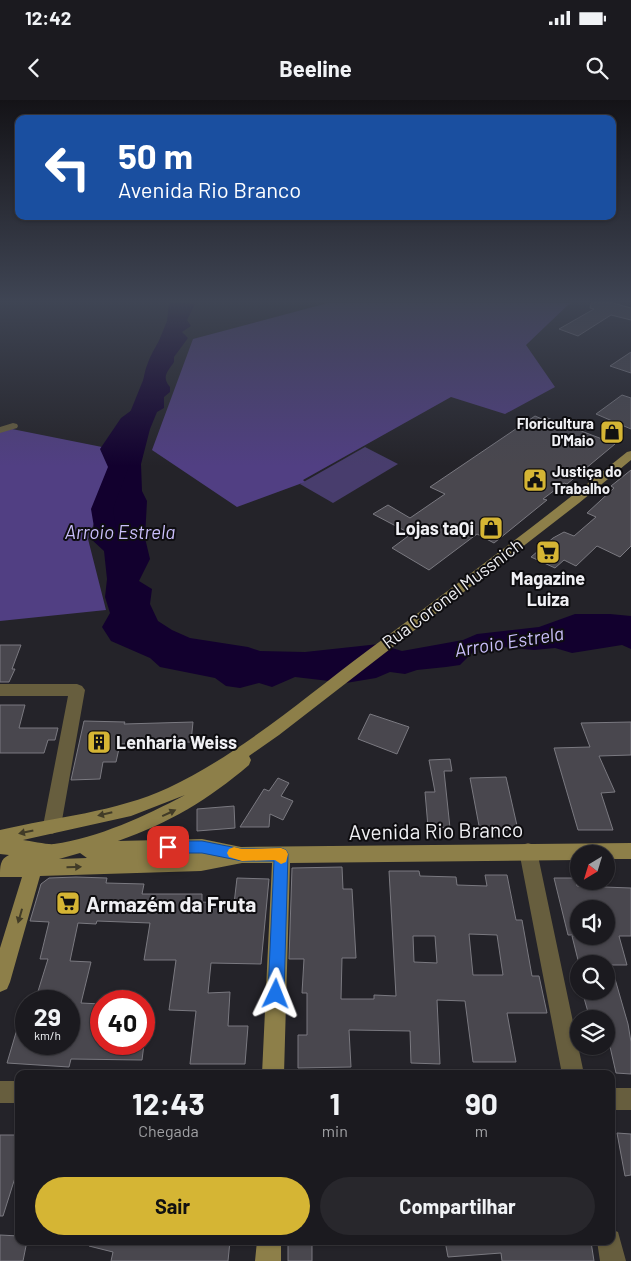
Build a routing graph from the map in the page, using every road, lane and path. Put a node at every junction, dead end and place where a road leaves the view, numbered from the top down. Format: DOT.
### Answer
graph roads {
  1 [pos="13,426"];
  2 [pos="0,430"];
  3 [pos="631,454"];
  4 [pos="0,690"];
  5 [pos="274,730"];
  6 [pos="52,826"];
  7 [pos="0,838"];
  8 [pos="0,846"];
  9 [pos="631,850"];
  10 [pos="528,851"];
  11 [pos="57,852"];
  12 [pos="281,854"];
  13 [pos="242,855"];
  14 [pos="0,865"];
  15 [pos="0,869"];
  16 [pos="33,869"];
  17 [pos="0,982"];
  18 [pos="273,1070"];
  19 [pos="572,1070"];
  20 [pos="0,1092"];
  21 [pos="15,1092"];
  22 [pos="615,1099"];
  23 [pos="631,1099"];
  24 [pos="269,1245"];
  25 [pos="610,1245"];
  26 [pos="268,1261"];
  27 [pos="613,1261"];
  1 -- 2 [label="street"];
  3 -- 5 [label="main road, Rua Coronel Mussnich"];
  4 -- 6 [label="street"];
  5 -- 6 [label="main road, Rua Coronel Mussnich, one-way"];
  11 -- 5 [label="main road, Rua Coronel Mussnich, one-way"];
  6 -- 7 [label="main road, Rua Coronel Mussnich, one-way"];
  8 -- 11 [label="main road, Avenida Rio Branco"];
  9 -- 10 [label="main road, Avenida Rio Branco"];
  10 -- 12 [label="main road, Avenida Rio Branco"];
  10 -- 19 [label="street"];
  11 -- 13 [label="main road, Avenida Rio Branco"];
  11 -- 14 [label="main road, Rua Coronel Mussnich"];
  12 -- 13 [label="main road, Avenida Rio Branco"];
  12 -- 18 [label="main road"];
  16 -- 13 [label="main road, Avenida Rio Branco, one-way"];
  15 -- 16 [label="main road, Avenida Rio Branco"];
  16 -- 17 [label="main road, one-way"];
  20 -- 21 [label="street"];
  22 -- 23 [label="street"];
  24 -- 26 [label="main road"];
  25 -- 27 [label="street"];
}
